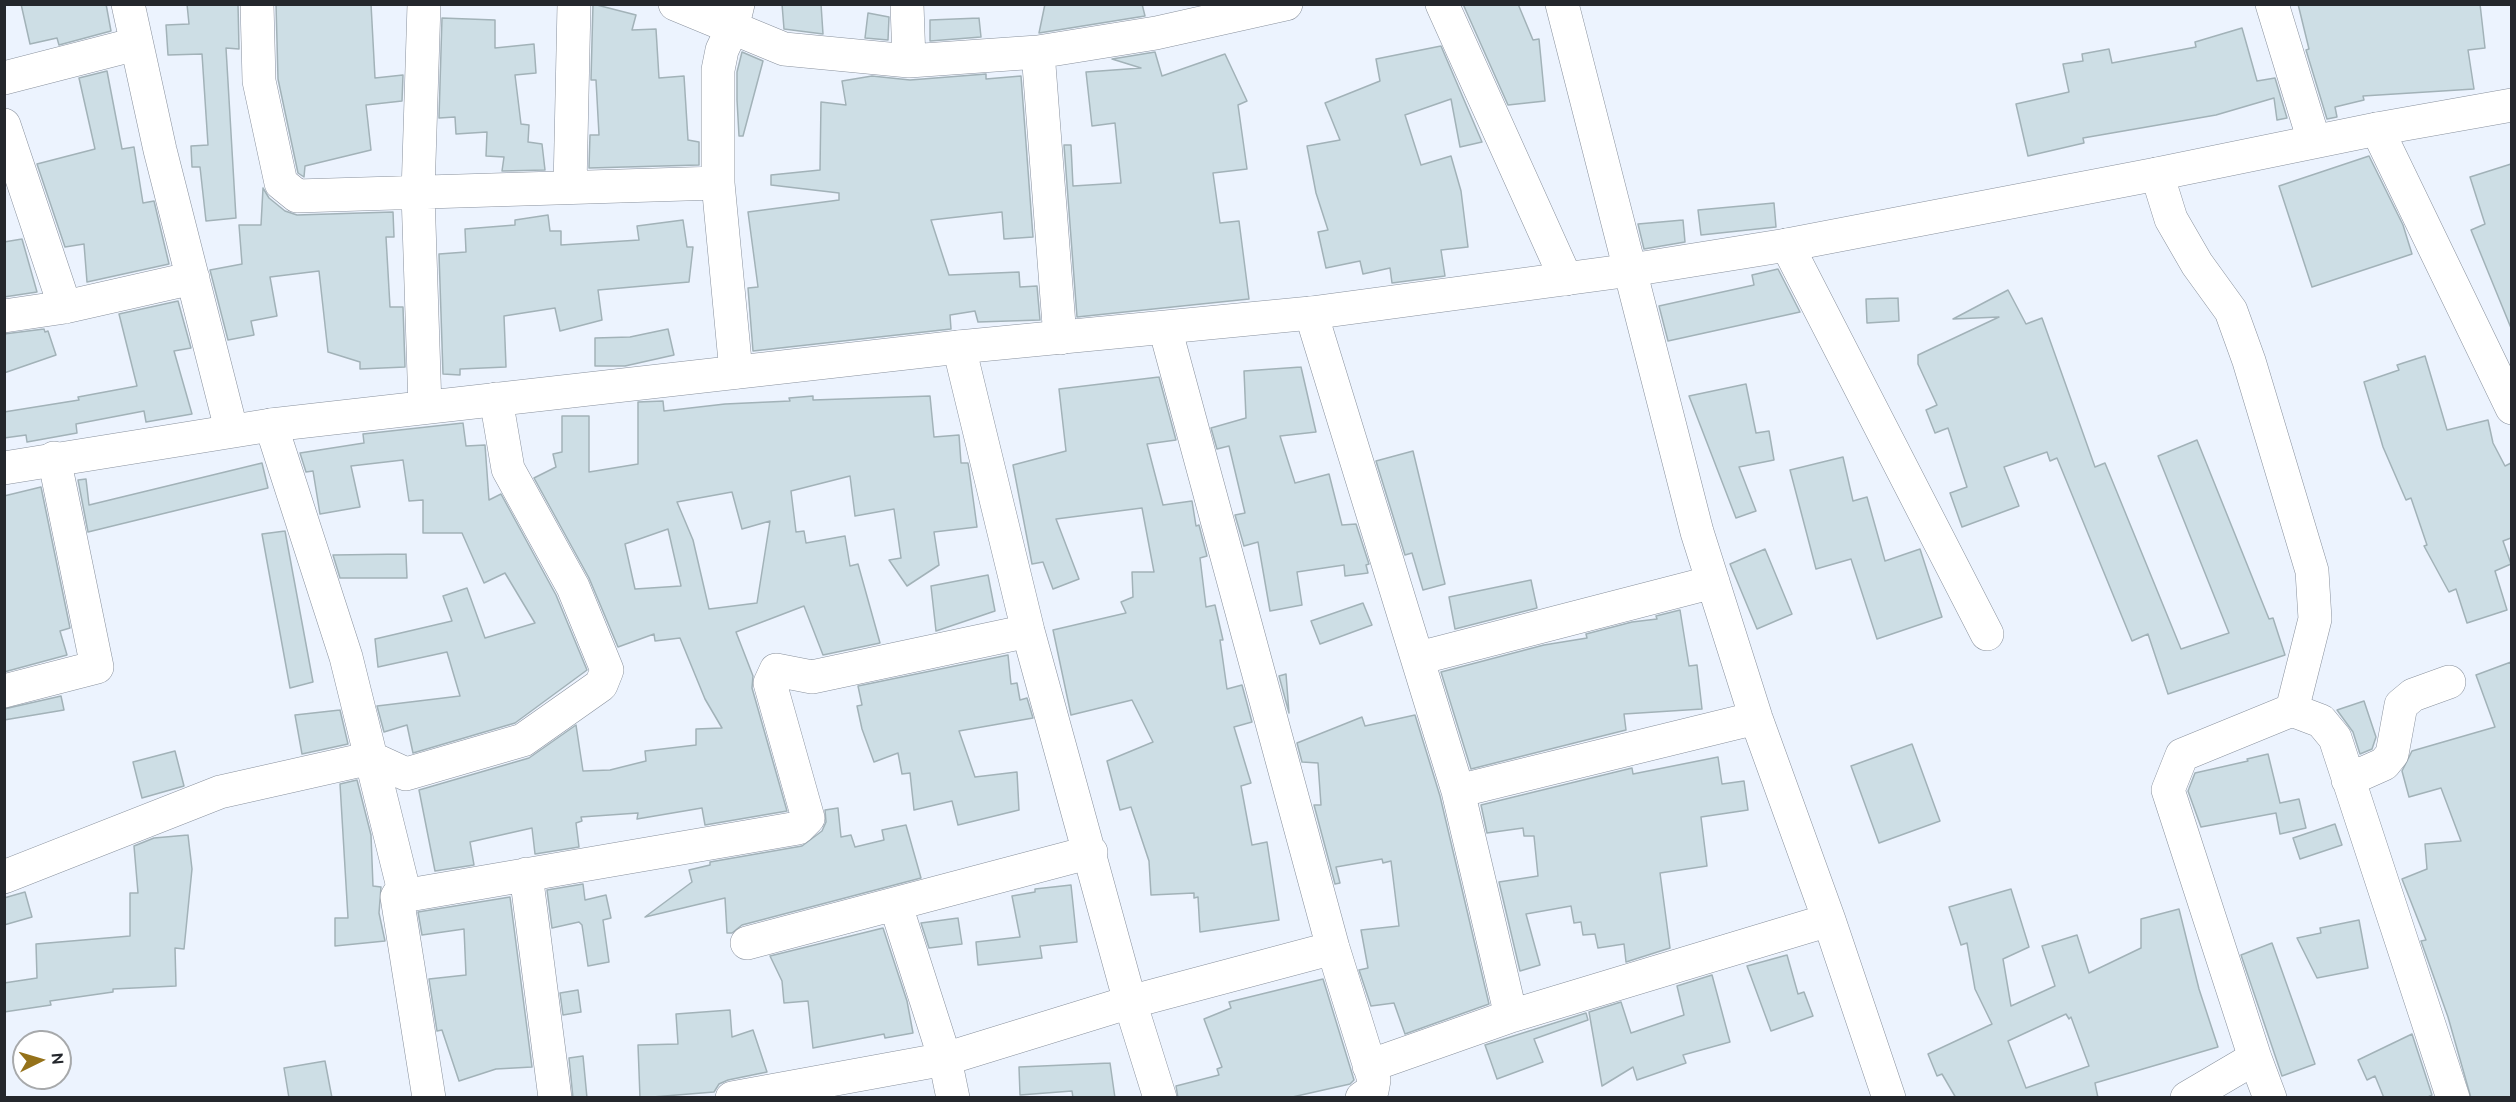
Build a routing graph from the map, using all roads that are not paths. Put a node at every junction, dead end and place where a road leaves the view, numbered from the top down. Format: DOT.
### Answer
graph roads {
  1 [pos="128,4"];
  2 [pos="257,4"];
  3 [pos="424,4"];
  4 [pos="574,4"];
  5 [pos="675,4"];
  6 [pos="907,4"];
  7 [pos="1286,4"];
  8 [pos="1442,4"];
  9 [pos="1563,4"];
  10 [pos="2272,4"];
  11 [pos="735,17"];
  12 [pos="136,44"];
  13 [pos="1038,52"];
  14 [pos="909,61"];
  15 [pos="4,78"];
  16 [pos="2511,105"];
  17 [pos="4,125"];
  18 [pos="2377,129"];
  19 [pos="2314,141"];
  20 [pos="2157,174"];
  21 [pos="718,183"];
  22 [pos="570,188"];
  23 [pos="418,193"];
  24 [pos="1787,244"];
  25 [pos="1630,270"];
  26 [pos="193,278"];
  27 [pos="1566,279"];
  28 [pos="65,307"];
  29 [pos="1311,313"];
  30 [pos="4,316"];
  31 [pos="1166,328"];
  32 [pos="1060,338"];
  33 [pos="959,347"];
  34 [pos="736,372"];
  35 [pos="496,399"];
  36 [pos="425,407"];
  37 [pos="2511,408"];
  38 [pos="271,424"];
  39 [pos="231,429"];
  40 [pos="54,458"];
  41 [pos="4,468"];
  42 [pos="1713,582"];
  43 [pos="1028,631"];
  44 [pos="1987,634"];
  45 [pos="1419,658"];
  46 [pos="2449,682"];
  47 [pos="4,691"];
  48 [pos="2292,710"];
  49 [pos="1756,718"];
  50 [pos="371,758"];
  51 [pos="2348,780"];
  52 [pos="1458,791"];
  53 [pos="1090,852"];
  54 [pos="526,874"];
  55 [pos="4,877"];
  56 [pos="397,897"];
  57 [pos="896,906"];
  58 [pos="1829,920"];
  59 [pos="747,943"];
  60 [pos="1333,948"];
  61 [pos="1130,1002"];
  62 [pos="1511,1016"];
  63 [pos="2255,1058"];
  64 [pos="945,1059"];
  65 [pos="1369,1066"];
  66 [pos="429,1098"];
  67 [pos="555,1098"];
  68 [pos="732,1098"];
  69 [pos="953,1098"];
  70 [pos="1160,1098"];
  71 [pos="1362,1098"];
  72 [pos="1889,1098"];
  73 [pos="2187,1098"];
  74 [pos="2270,1098"];
  75 [pos="2453,1098"];
  1 -- 12 [label="street"];
  2 -- 23 [label="street"];
  3 -- 23 [label="street"];
  4 -- 22 [label="street"];
  5 -- 11 [label="street"];
  6 -- 14 [label="street"];
  7 -- 13 [label="street"];
  8 -- 27 [label="street"];
  9 -- 25 [label="street"];
  10 -- 19 [label="street"];
  11 -- 14 [label="street"];
  11 -- 21 [label="street"];
  12 -- 15 [label="street"];
  12 -- 26 [label="street"];
  13 -- 14 [label="street"];
  13 -- 32 [label="street"];
  16 -- 18 [label="street"];
  17 -- 28 [label="street"];
  18 -- 19 [label="street"];
  18 -- 37 [label="street"];
  19 -- 20 [label="street"];
  20 -- 24 [label="street"];
  20 -- 48 [label="street"];
  21 -- 22 [label="street"];
  21 -- 34 [label="street"];
  22 -- 23 [label="street"];
  23 -- 36 [label="street"];
  24 -- 25 [label="street"];
  24 -- 44 [label="street"];
  25 -- 27 [label="street"];
  25 -- 42 [label="street"];
  26 -- 28 [label="street"];
  26 -- 39 [label="street"];
  27 -- 29 [label="street"];
  28 -- 30 [label="street"];
  29 -- 31 [label="street"];
  29 -- 45 [label="street"];
  31 -- 32 [label="street"];
  31 -- 60 [label="street"];
  32 -- 33 [label="street"];
  33 -- 34 [label="street"];
  33 -- 43 [label="street"];
  34 -- 35 [label="street"];
  35 -- 36 [label="street"];
  35 -- 50 [label="street"];
  36 -- 38 [label="street"];
  38 -- 39 [label="street"];
  38 -- 50 [label="street"];
  39 -- 40 [label="street"];
  40 -- 41 [label="street"];
  40 -- 47 [label="street"];
  42 -- 45 [label="street"];
  42 -- 49 [label="street"];
  43 -- 53 [label="street"];
  43 -- 54 [label="street"];
  45 -- 52 [label="street"];
  46 -- 51 [label="street"];
  48 -- 51 [label="street"];
  48 -- 63 [label="street"];
  49 -- 52 [label="street"];
  49 -- 58 [label="street"];
  50 -- 55 [label="street"];
  50 -- 56 [label="street"];
  51 -- 75 [label="street"];
  52 -- 62 [label="street"];
  53 -- 57 [label="street"];
  53 -- 61 [label="street"];
  54 -- 56 [label="street"];
  54 -- 67 [label="street"];
  56 -- 66 [label="street"];
  57 -- 59 [label="street"];
  57 -- 64 [label="street"];
  58 -- 62 [label="street"];
  58 -- 72 [label="street"];
  60 -- 61 [label="street"];
  60 -- 65 [label="street"];
  61 -- 64 [label="street"];
  61 -- 70 [label="street"];
  62 -- 65 [label="street"];
  63 -- 73 [label="street"];
  63 -- 74 [label="street"];
  64 -- 68 [label="street"];
  64 -- 69 [label="street"];
  65 -- 71 [label="street"];
}
